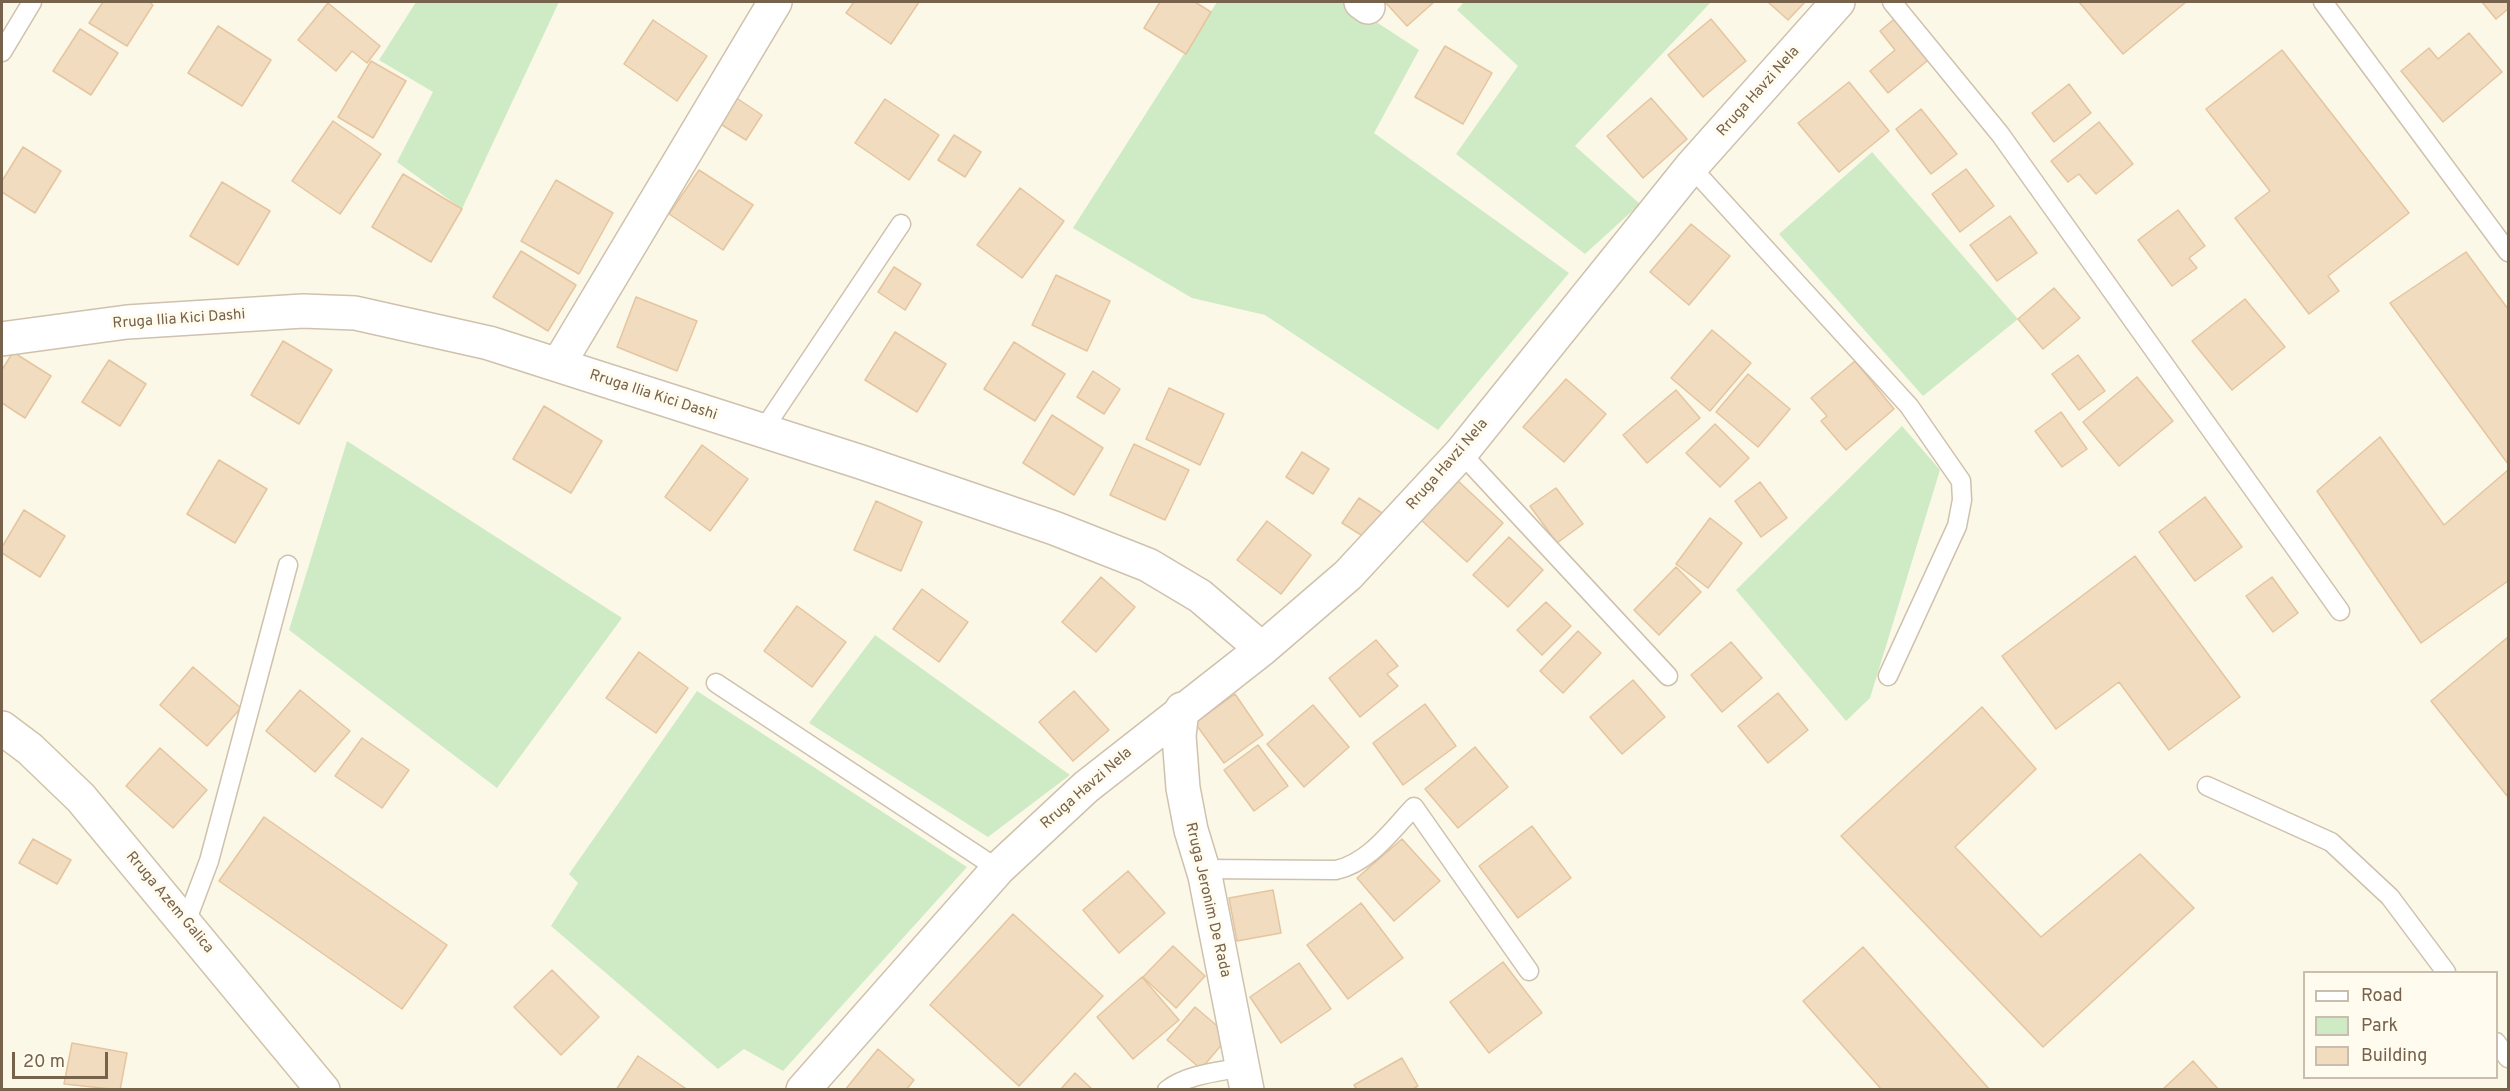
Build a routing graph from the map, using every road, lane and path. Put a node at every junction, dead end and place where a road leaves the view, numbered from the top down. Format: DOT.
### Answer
graph roads {
  1 [pos="32,2"];
  2 [pos="775,2"];
  3 [pos="1838,2"];
  4 [pos="1892,2"];
  5 [pos="2323,2"];
  6 [pos="2,52"];
  7 [pos="1691,167"];
  8 [pos="901,224"];
  9 [pos="2508,252"];
  10 [pos="2,339"];
  11 [pos="558,366"];
  12 [pos="763,430"];
  13 [pos="1461,453"];
  14 [pos="288,565"];
  15 [pos="2340,611"];
  16 [pos="1262,649"];
  17 [pos="1668,676"];
  18 [pos="1888,676"];
  19 [pos="716,683"];
  20 [pos="1182,710"];
  21 [pos="2,728"];
  22 [pos="2207,786"];
  23 [pos="998,869"];
  24 [pos="1203,869"];
  25 [pos="186,922"];
  26 [pos="1529,971"];
  27 [pos="2445,971"];
  28 [pos="2498,1045"];
  29 [pos="2508,1058"];
  30 [pos="1245,1078"];
  31 [pos="323,1089"];
  32 [pos="803,1089"];
  33 [pos="1167,1089"];
  1 -- 6 [label="lane"];
  2 -- 11 [label="street"];
  3 -- 7 [label="street, Rruga Havzi Nela"];
  4 -- 15 [label="lane"];
  5 -- 9 [label="lane"];
  7 -- 13 [label="street, Rruga Havzi Nela"];
  7 -- 18 [label="lane"];
  8 -- 12 [label="lane"];
  10 -- 11 [label="street, Rruga Ilia Kici Dashi"];
  11 -- 12 [label="street, Rruga Ilia Kici Dashi"];
  12 -- 16 [label="street, Rruga Ilia Kici Dashi"];
  13 -- 16 [label="street, Rruga Havzi Nela"];
  13 -- 17 [label="lane"];
  14 -- 25 [label="lane"];
  16 -- 20 [label="street, Rruga Havzi Nela"];
  19 -- 23 [label="lane"];
  20 -- 23 [label="street, Rruga Havzi Nela"];
  20 -- 24 [label="street, Rruga Jeronim De Rada"];
  21 -- 25 [label="street, Rruga Azem Galica"];
  22 -- 27 [label="lane"];
  23 -- 32 [label="street, Rruga Havzi Nela"];
  24 -- 26 [label="lane"];
  24 -- 30 [label="street, Rruga Jeronim De Rada"];
  25 -- 31 [label="street, Rruga Azem Galica"];
  28 -- 29 [label="lane"];
  30 -- 33 [label="lane"];
}
